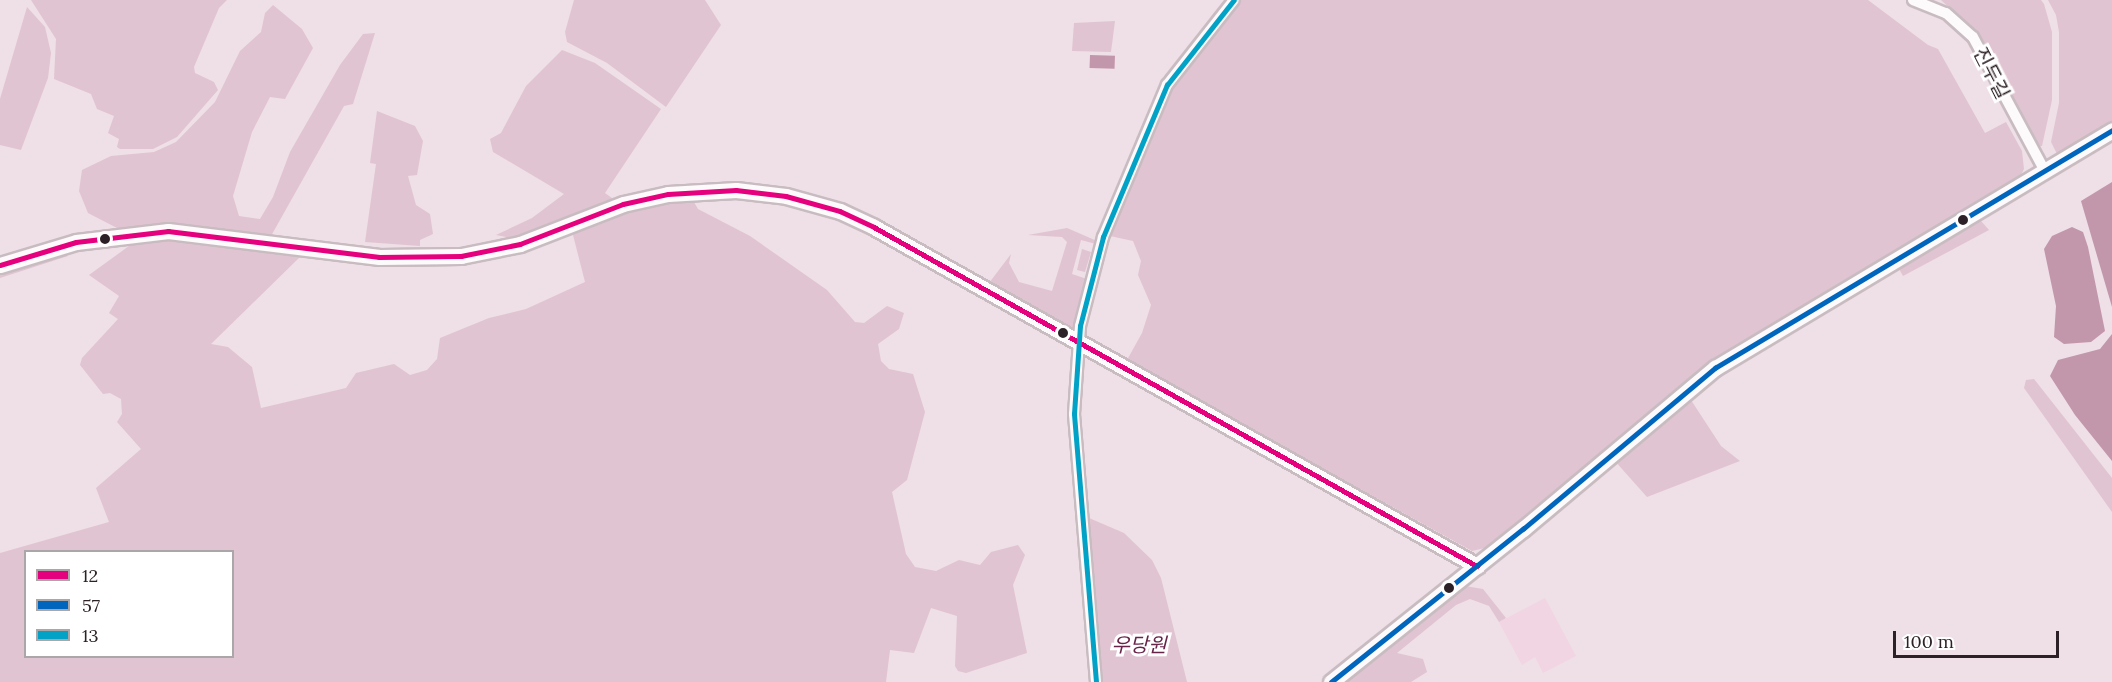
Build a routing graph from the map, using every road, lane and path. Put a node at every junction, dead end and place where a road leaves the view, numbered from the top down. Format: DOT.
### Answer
graph roads {
  1 [pos="1234,0"];
  2 [pos="1913,0"];
  3 [pos="2112,130"];
  4 [pos="2046,172"];
  5 [pos="0,265"];
  6 [pos="1078,340"];
  7 [pos="1477,566"];
  8 [pos="1096,682"];
  9 [pos="1331,682"];
  1 -- 6 [label="street"];
  2 -- 4 [label="street, 진두길"];
  3 -- 4 [label="street"];
  4 -- 7 [label="street"];
  5 -- 6 [label="street"];
  6 -- 7 [label="street"];
  6 -- 8 [label="street"];
  7 -- 9 [label="street"];
}
